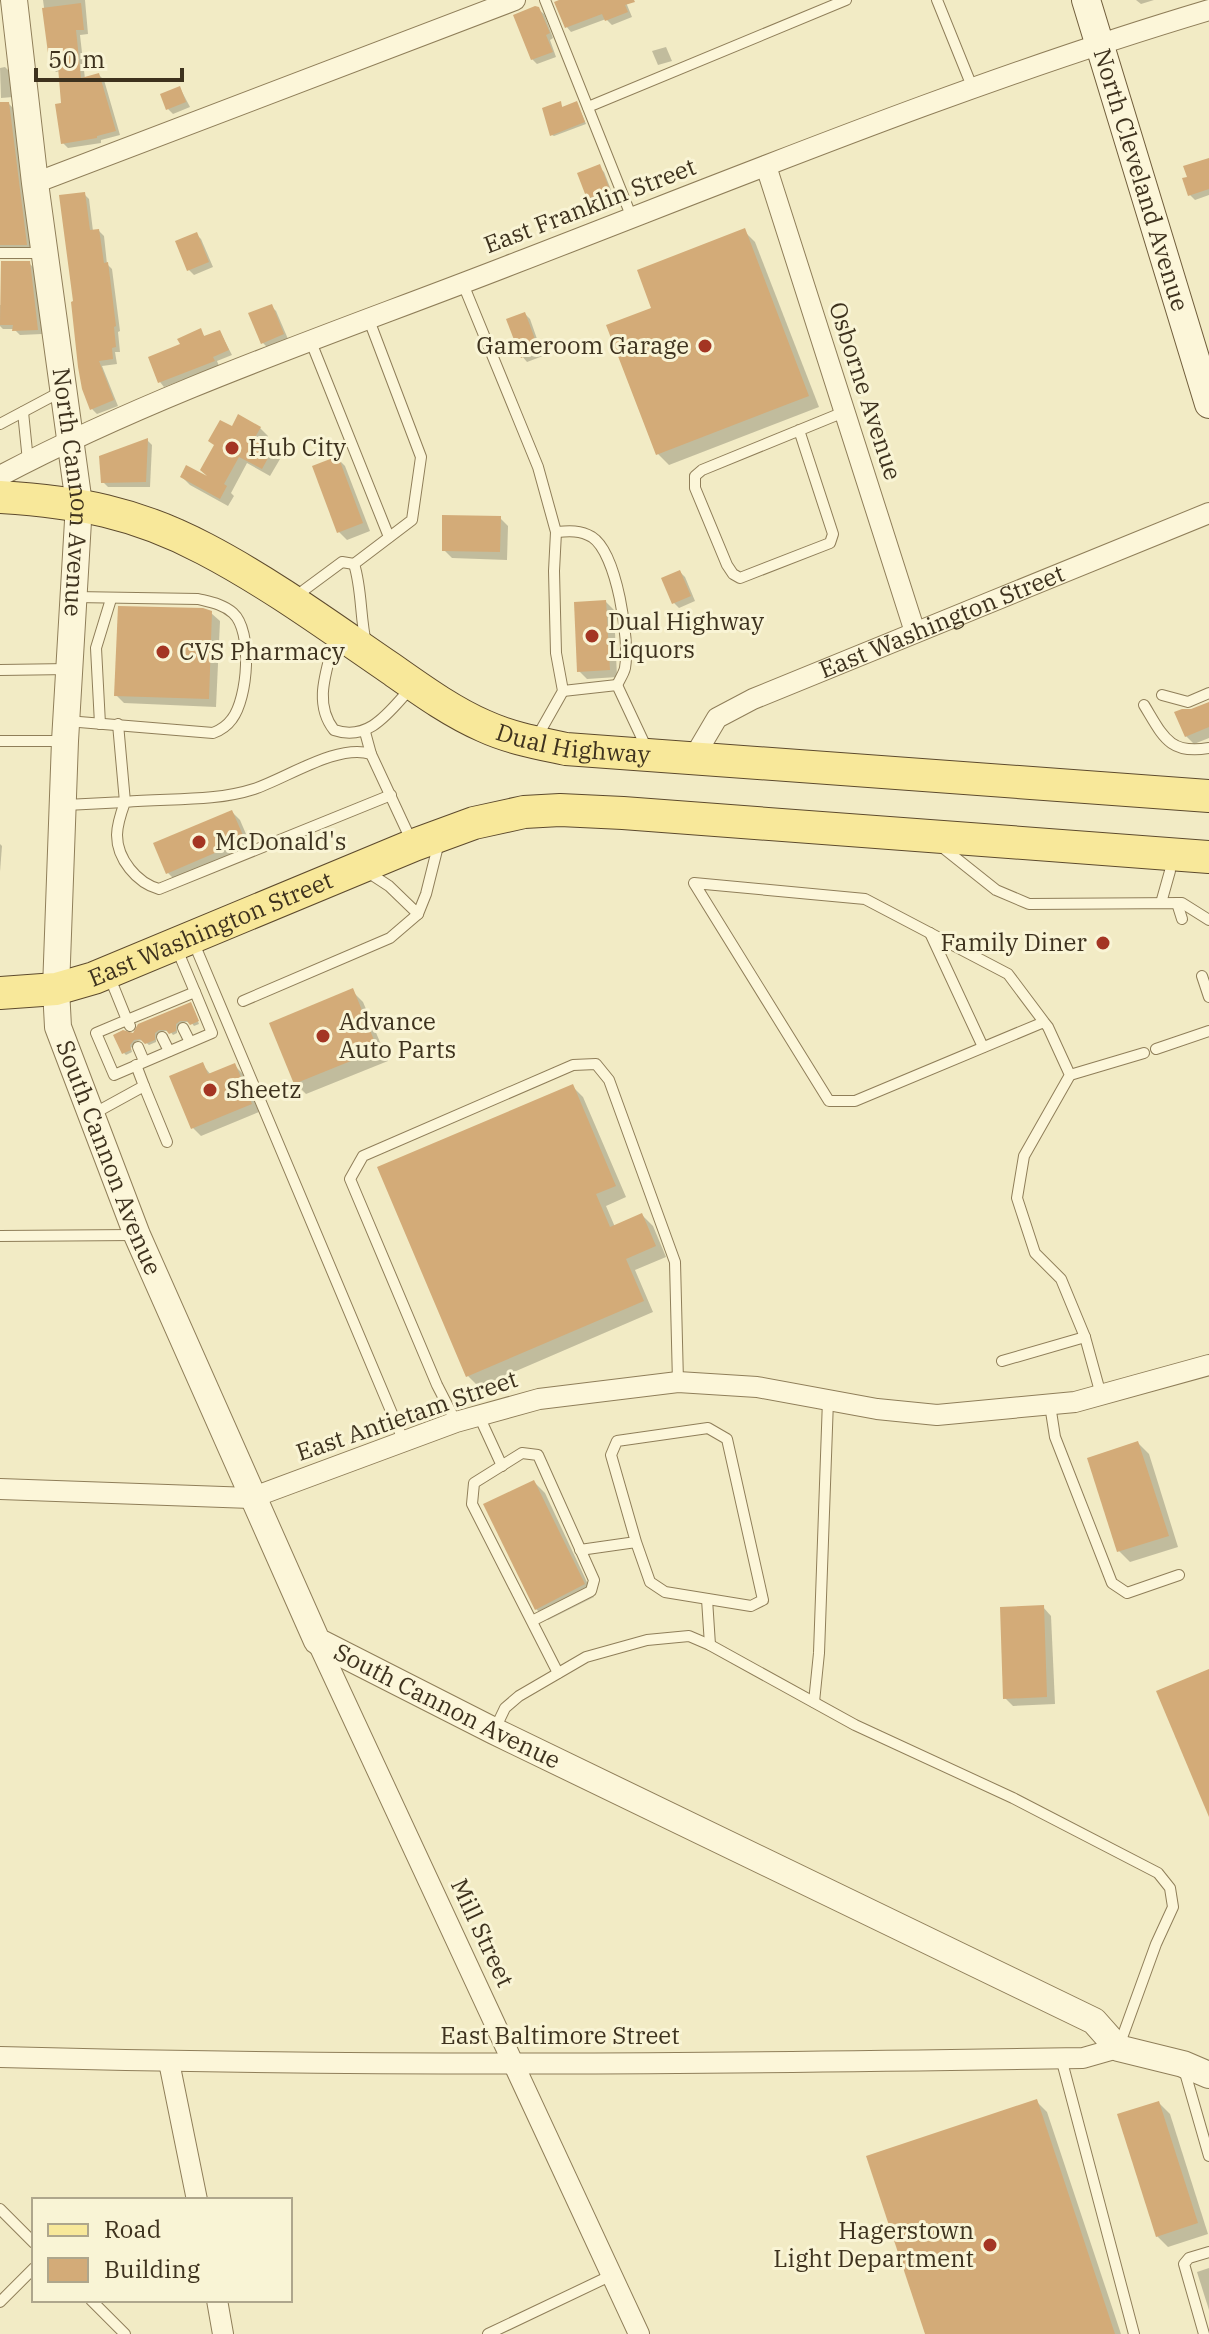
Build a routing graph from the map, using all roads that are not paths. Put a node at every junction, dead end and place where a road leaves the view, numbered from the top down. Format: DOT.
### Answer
graph roads {
  1 [pos="515,0"];
  2 [pos="545,0"];
  3 [pos="846,0"];
  4 [pos="937,0"];
  5 [pos="1086,0"];
  6 [pos="9,8"];
  7 [pos="1209,10"];
  8 [pos="1100,42"];
  9 [pos="973,89"];
  10 [pos="588,107"];
  11 [pos="766,166"];
  12 [pos="35,183"];
  13 [pos="632,218"];
  14 [pos="0,253"];
  15 [pos="45,253"];
  16 [pos="463,284"];
  17 [pos="369,320"];
  18 [pos="311,342"];
  19 [pos="64,390"];
  20 [pos="1209,404"];
  21 [pos="23,412"];
  22 [pos="844,412"];
  23 [pos="0,424"];
  24 [pos="799,430"];
  25 [pos="70,439"];
  26 [pos="28,461"];
  27 [pos="0,476"];
  28 [pos="0,497"];
  29 [pos="79,504"];
  30 [pos="1209,513"];
  31 [pos="556,532"];
  32 [pos="389,537"];
  33 [pos="354,564"];
  34 [pos="73,597"];
  35 [pos="111,599"];
  36 [pos="291,601"];
  37 [pos="336,632"];
  38 [pos="915,632"];
  39 [pos="368,653"];
  40 [pos="69,669"];
  41 [pos="0,670"];
  42 [pos="414,684"];
  43 [pos="617,685"];
  44 [pos="563,691"];
  45 [pos="1209,693"];
  46 [pos="1162,695"];
  47 [pos="1144,705"];
  48 [pos="100,724"];
  49 [pos="118,724"];
  50 [pos="66,731"];
  51 [pos="365,732"];
  52 [pos="0,741"];
  53 [pos="534,742"];
  54 [pos="1209,748"];
  55 [pos="371,754"];
  56 [pos="649,754"];
  57 [pos="694,757"];
  58 [pos="1209,783"];
  59 [pos="1141,791"];
  60 [pos="391,795"];
  61 [pos="1209,796"];
  62 [pos="125,802"];
  63 [pos="63,805"];
  64 [pos="930,837"];
  65 [pos="427,840"];
  66 [pos="1044,846"];
  67 [pos="1209,857"];
  68 [pos="361,867"];
  69 [pos="1170,871"];
  70 [pos="1209,879"];
  71 [pos="1161,903"];
  72 [pos="1177,903"];
  73 [pos="418,914"];
  74 [pos="1182,919"];
  75 [pos="1209,920"];
  76 [pos="930,933"];
  77 [pos="184,942"];
  78 [pos="108,972"];
  79 [pos="1202,976"];
  80 [pos="56,989"];
  81 [pos="195,992"];
  82 [pos="0,993"];
  83 [pos="1209,997"];
  84 [pos="243,1001"];
  85 [pos="1044,1022"];
  86 [pos="128,1023"];
  87 [pos="183,1028"];
  88 [pos="1209,1031"];
  89 [pos="162,1037"];
  90 [pos="190,1042"];
  91 [pos="138,1047"];
  92 [pos="983,1047"];
  93 [pos="1156,1049"];
  94 [pos="169,1051"];
  95 [pos="1144,1053"];
  96 [pos="140,1063"];
  97 [pos="1070,1075"];
  98 [pos="144,1086"];
  99 [pos="91,1115"];
  100 [pos="167,1142"];
  101 [pos="137,1235"];
  102 [pos="0,1236"];
  103 [pos="1085,1337"];
  104 [pos="1002,1361"];
  105 [pos="1209,1365"];
  106 [pos="678,1382"];
  107 [pos="1101,1395"];
  108 [pos="828,1400"];
  109 [pos="1050,1405"];
  110 [pos="479,1416"];
  111 [pos="456,1422"];
  112 [pos="404,1442"];
  113 [pos="502,1466"];
  114 [pos="0,1489"];
  115 [pos="251,1498"];
  116 [pos="636,1542"];
  117 [pos="580,1550"];
  118 [pos="1179,1575"];
  119 [pos="707,1599"];
  120 [pos="532,1621"];
  121 [pos="317,1641"];
  122 [pos="710,1645"];
  123 [pos="558,1673"];
  124 [pos="814,1702"];
  125 [pos="494,1731"];
  126 [pos="1118,2048"];
  127 [pos="0,2057"];
  128 [pos="1061,2058"];
  129 [pos="169,2062"];
  130 [pos="515,2063"];
  131 [pos="1183,2064"];
  132 [pos="1209,2075"];
  133 [pos="1209,2156"];
  134 [pos="197,2198"];
  135 [pos="0,2209"];
  136 [pos="32,2241"];
  137 [pos="1209,2252"];
  138 [pos="32,2270"];
  139 [pos="612,2275"];
  140 [pos="0,2302"];
  141 [pos="93,2302"];
  142 [pos="217,2302"];
  143 [pos="125,2334"];
  144 [pos="223,2334"];
  145 [pos="488,2334"];
  146 [pos="639,2334"];
  147 [pos="1134,2334"];
  148 [pos="1204,2334"];
  1 -- 12 [label="street"];
  2 -- 10 [label="lane"];
  3 -- 10 [label="lane"];
  4 -- 9 [label="lane"];
  5 -- 8 [label="main road, North Cleveland Avenue"];
  6 -- 12 [label="street, North Cannon Avenue"];
  7 -- 8 [label="street, East Franklin Street"];
  8 -- 9 [label="street, East Franklin Street"];
  8 -- 20 [label="main road, North Cleveland Avenue"];
  9 -- 11 [label="street, East Franklin Street"];
  10 -- 13 [label="lane"];
  11 -- 13 [label="street, East Franklin Street"];
  11 -- 22 [label="street, Osborne Avenue"];
  12 -- 15 [label="street, North Cannon Avenue"];
  13 -- 16 [label="street, East Franklin Street"];
  14 -- 15 [label="lane"];
  15 -- 19 [label="street, North Cannon Avenue"];
  16 -- 17 [label="street, East Franklin Street"];
  16 -- 31 [label="lane"];
  17 -- 18 [label="street, East Franklin Street"];
  17 -- 32 [label="lane"];
  18 -- 25 [label="street, East Franklin Street"];
  18 -- 32 [label="lane"];
  19 -- 21 [label="lane"];
  19 -- 25 [label="street, North Cannon Avenue"];
  21 -- 23 [label="lane"];
  21 -- 26 [label="lane"];
  22 -- 24 [label="lane"];
  22 -- 38 [label="street, Osborne Avenue"];
  24 -- 24 [label="lane"];
  25 -- 26 [label="street, East Franklin Street"];
  25 -- 29 [label="street, North Cannon Avenue"];
  26 -- 27 [label="street, East Franklin Street"];
  28 -- 29 [label="main road, Dual Highway"];
  29 -- 34 [label="street, North Cannon Avenue"];
  29 -- 36 [label="main road, Dual Highway"];
  30 -- 38 [label="street, East Washington Street"];
  31 -- 43 [label="lane"];
  31 -- 44 [label="lane"];
  32 -- 33 [label="lane"];
  33 -- 36 [label="lane"];
  33 -- 39 [label="lane"];
  34 -- 35 [label="lane"];
  34 -- 40 [label="street, North Cannon Avenue"];
  35 -- 48 [label="lane"];
  35 -- 49 [label="lane"];
  36 -- 37 [label="main road, Dual Highway"];
  37 -- 39 [label="main road, Dual Highway"];
  37 -- 51 [label="lane"];
  38 -- 57 [label="street, East Washington Street"];
  39 -- 42 [label="main road, Dual Highway"];
  40 -- 41 [label="lane"];
  40 -- 50 [label="street, North Cannon Avenue"];
  42 -- 51 [label="lane"];
  42 -- 53 [label="main road, Dual Highway"];
  43 -- 44 [label="lane"];
  43 -- 56 [label="lane"];
  44 -- 53 [label="lane"];
  45 -- 46 [label="lane"];
  47 -- 54 [label="lane"];
  48 -- 49 [label="lane"];
  48 -- 50 [label="lane"];
  49 -- 62 [label="lane"];
  50 -- 52 [label="lane"];
  50 -- 63 [label="street, North Cannon Avenue"];
  51 -- 55 [label="lane"];
  53 -- 56 [label="main road, Dual Highway"];
  55 -- 60 [label="lane"];
  55 -- 62 [label="lane"];
  56 -- 57 [label="main road, Dual Highway"];
  57 -- 59 [label="main road, Dual Highway"];
  58 -- 59 [label="main road"];
  59 -- 61 [label="main road, Dual Highway"];
  60 -- 62 [label="lane"];
  60 -- 65 [label="lane"];
  62 -- 63 [label="lane"];
  63 -- 80 [label="street, North Cannon Avenue"];
  64 -- 65 [label="main road"];
  64 -- 66 [label="main road"];
  64 -- 71 [label="lane"];
  65 -- 68 [label="main road, East Washington Street"];
  65 -- 73 [label="lane"];
  66 -- 67 [label="main road"];
  66 -- 69 [label="main road"];
  68 -- 73 [label="lane"];
  68 -- 77 [label="main road, East Washington Street"];
  69 -- 70 [label="main road"];
  69 -- 71 [label="lane"];
  71 -- 72 [label="lane"];
  72 -- 74 [label="lane"];
  72 -- 75 [label="lane"];
  73 -- 84 [label="lane"];
  76 -- 85 [label="lane"];
  76 -- 92 [label="lane"];
  76 -- 92 [label="lane"];
  77 -- 78 [label="main road, East Washington Street"];
  77 -- 81 [label="lane"];
  77 -- 112 [label="lane"];
  78 -- 80 [label="main road, East Washington Street"];
  78 -- 86 [label="lane"];
  79 -- 83 [label="lane"];
  80 -- 82 [label="main road, East Washington Street"];
  80 -- 99 [label="street, South Cannon Avenue"];
  81 -- 86 [label="lane"];
  81 -- 90 [label="lane"];
  85 -- 92 [label="lane"];
  85 -- 97 [label="lane"];
  86 -- 96 [label="lane"];
  87 -- 90 [label="lane"];
  88 -- 93 [label="lane"];
  89 -- 94 [label="lane"];
  90 -- 94 [label="lane"];
  91 -- 96 [label="lane"];
  94 -- 96 [label="lane"];
  95 -- 97 [label="lane"];
  96 -- 98 [label="lane"];
  97 -- 103 [label="lane"];
  98 -- 99 [label="lane"];
  98 -- 100 [label="lane"];
  99 -- 101 [label="street, South Cannon Avenue"];
  101 -- 102 [label="lane"];
  101 -- 115 [label="street, South Cannon Avenue"];
  103 -- 104 [label="lane"];
  103 -- 107 [label="lane"];
  105 -- 107 [label="street, East Antietam Street"];
  106 -- 108 [label="street, East Antietam Street"];
  106 -- 110 [label="street, East Antietam Street"];
  106 -- 111 [label="lane"];
  107 -- 109 [label="street, East Antietam Street"];
  108 -- 109 [label="street, East Antietam Street"];
  108 -- 124 [label="lane"];
  109 -- 118 [label="lane"];
  110 -- 111 [label="street, East Antietam Street"];
  110 -- 113 [label="lane"];
  111 -- 112 [label="street, East Antietam Street"];
  112 -- 115 [label="street, East Antietam Street"];
  113 -- 117 [label="lane"];
  113 -- 120 [label="lane"];
  114 -- 115 [label="street, East Antietam Street"];
  115 -- 121 [label="street, South Cannon Avenue"];
  116 -- 117 [label="lane"];
  116 -- 119 [label="lane"];
  116 -- 119 [label="lane"];
  117 -- 120 [label="lane"];
  119 -- 122 [label="lane"];
  120 -- 123 [label="lane"];
  121 -- 125 [label="street, South Cannon Avenue"];
  121 -- 130 [label="street, Mill Street"];
  122 -- 123 [label="lane"];
  122 -- 124 [label="lane"];
  123 -- 125 [label="lane"];
  124 -- 126 [label="lane"];
  125 -- 126 [label="street, South Cannon Avenue"];
  126 -- 128 [label="street, East Baltimore Street"];
  126 -- 131 [label="street"];
  127 -- 129 [label="street, East Baltimore Street"];
  128 -- 130 [label="street, East Baltimore Street"];
  128 -- 147 [label="lane"];
  129 -- 130 [label="street, East Baltimore Street"];
  129 -- 134 [label="street"];
  130 -- 139 [label="street, Mill Street"];
  131 -- 132 [label="street"];
  131 -- 133 [label="lane"];
  135 -- 136 [label="lane"];
  137 -- 148 [label="lane"];
  138 -- 140 [label="lane"];
  139 -- 145 [label="lane"];
  139 -- 146 [label="street, Mill Street"];
  141 -- 143 [label="lane"];
  142 -- 144 [label="street"];
}
